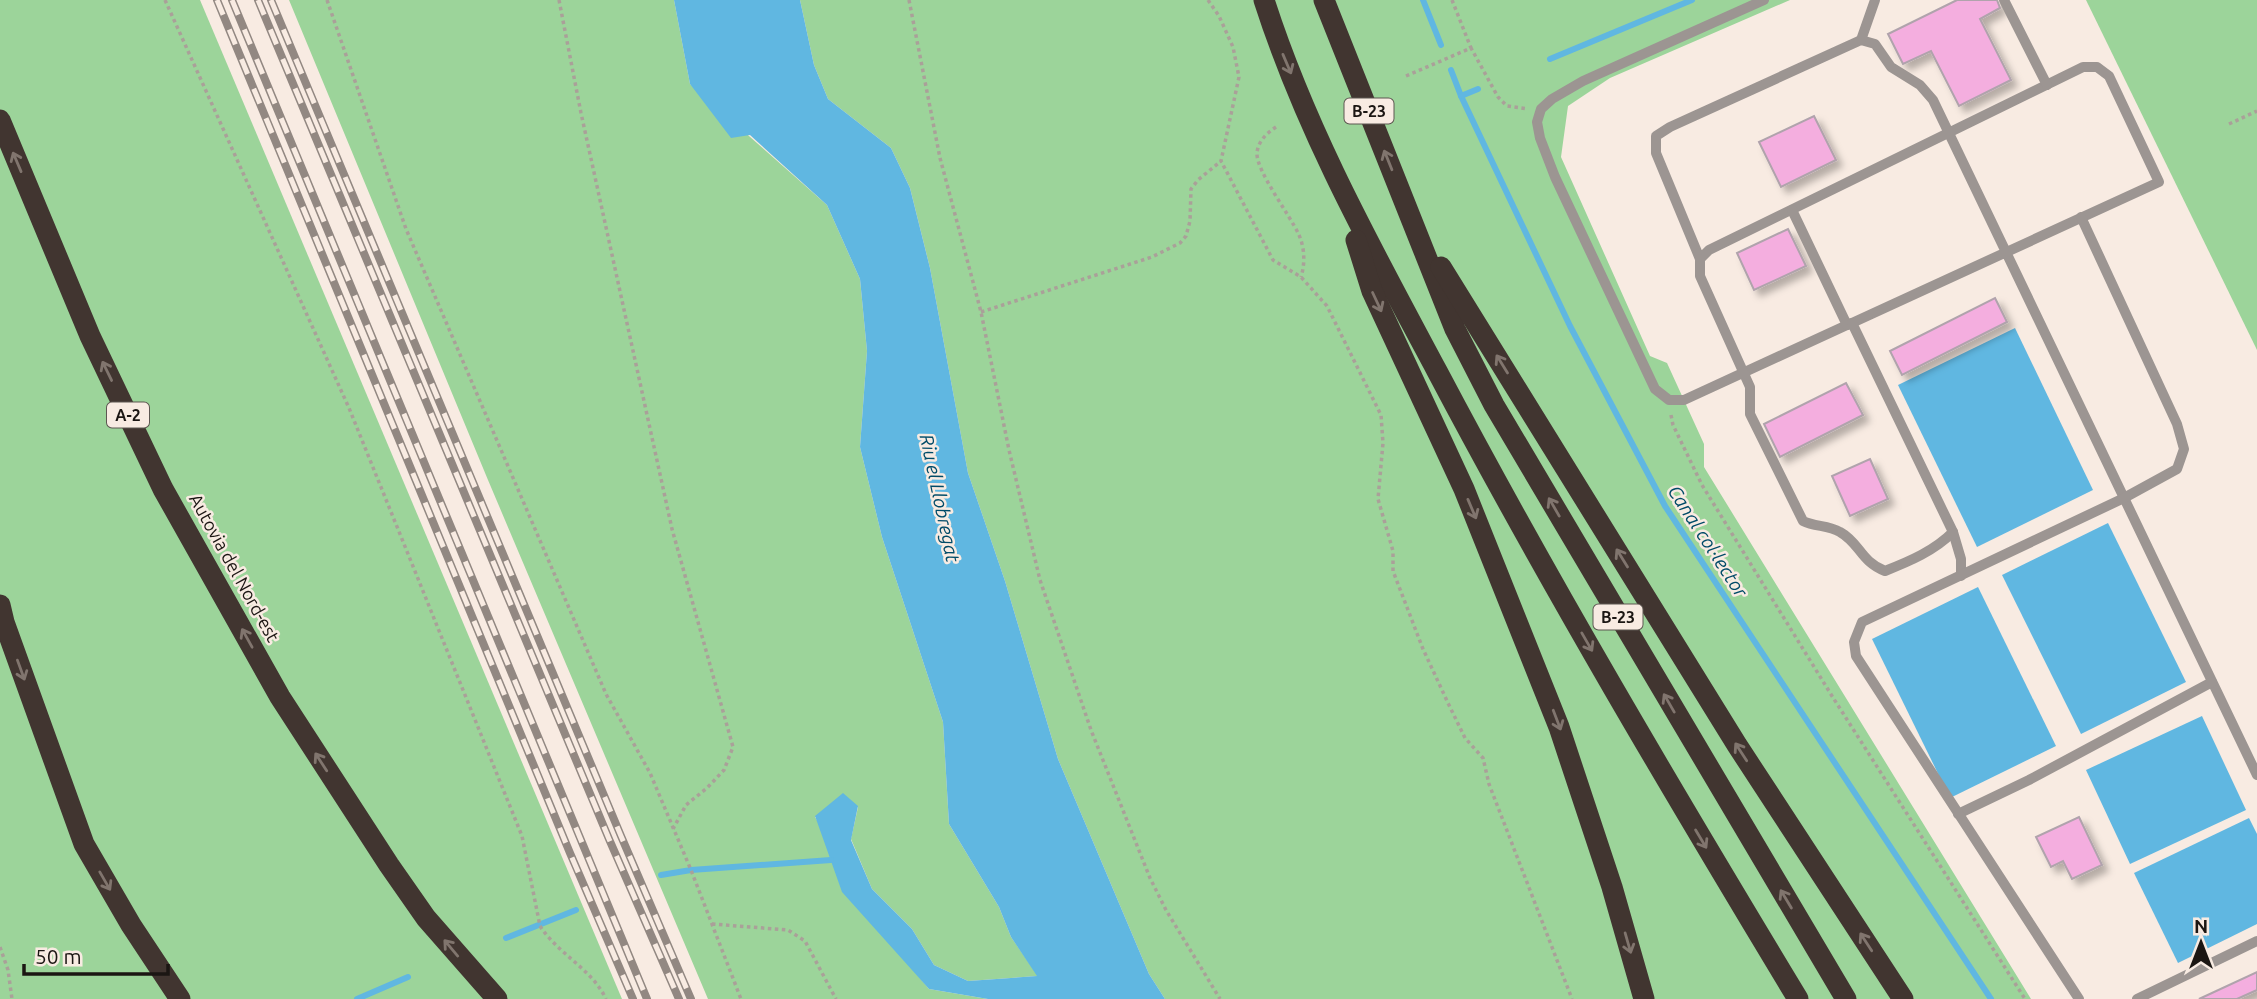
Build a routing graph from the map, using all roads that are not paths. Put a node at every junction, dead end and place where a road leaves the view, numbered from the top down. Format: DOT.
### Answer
graph roads {
  1 [pos="1264,0"];
  2 [pos="1324,0"];
  3 [pos="1764,0"];
  4 [pos="1875,0"];
  5 [pos="2004,0"];
  6 [pos="1861,40"];
  7 [pos="2047,85"];
  8 [pos="0,120"];
  9 [pos="1948,133"];
  10 [pos="1341,191"];
  11 [pos="1792,209"];
  12 [pos="2081,218"];
  13 [pos="1414,223"];
  14 [pos="2006,252"];
  15 [pos="1700,259"];
  16 [pos="1850,324"];
  17 [pos="1743,373"];
  18 [pos="2124,498"];
  19 [pos="1953,532"];
  20 [pos="1961,576"];
  21 [pos="0,605"];
  22 [pos="2213,682"];
  23 [pos="2257,775"];
  24 [pos="1958,814"];
  25 [pos="2257,941"];
  26 [pos="180,999"];
  27 [pos="496,999"];
  28 [pos="1644,999"];
  29 [pos="1798,999"];
  30 [pos="1846,999"];
  31 [pos="1903,999"];
  32 [pos="2079,999"];
  33 [pos="2137,999"];
  1 -- 10 [label="highway, B-23, one-way"];
  13 -- 2 [label="highway, B-23, one-way"];
  3 -- 17 [label="lane"];
  4 -- 6 [label="lane"];
  5 -- 7 [label="lane"];
  6 -- 9 [label="lane"];
  6 -- 15 [label="lane"];
  7 -- 9 [label="lane"];
  7 -- 12 [label="lane"];
  27 -- 8 [label="highway, Autovia del Nord-est / A-2, one-way"];
  9 -- 11 [label="lane"];
  9 -- 14 [label="lane"];
  10 -- 28 [label="highway, one-way"];
  10 -- 29 [label="highway, B-23, one-way"];
  11 -- 15 [label="lane"];
  11 -- 16 [label="lane"];
  12 -- 14 [label="lane"];
  12 -- 18 [label="lane"];
  30 -- 13 [label="highway, B-23, one-way"];
  31 -- 13 [label="highway, one-way"];
  14 -- 16 [label="lane"];
  14 -- 18 [label="lane"];
  15 -- 17 [label="lane"];
  16 -- 17 [label="lane"];
  16 -- 19 [label="lane"];
  17 -- 19 [label="lane"];
  18 -- 20 [label="lane"];
  18 -- 22 [label="lane"];
  19 -- 20 [label="lane"];
  20 -- 24 [label="lane"];
  21 -- 26 [label="highway, one-way"];
  22 -- 23 [label="lane"];
  22 -- 24 [label="lane"];
  24 -- 32 [label="lane"];
  25 -- 33 [label="lane"];
}
